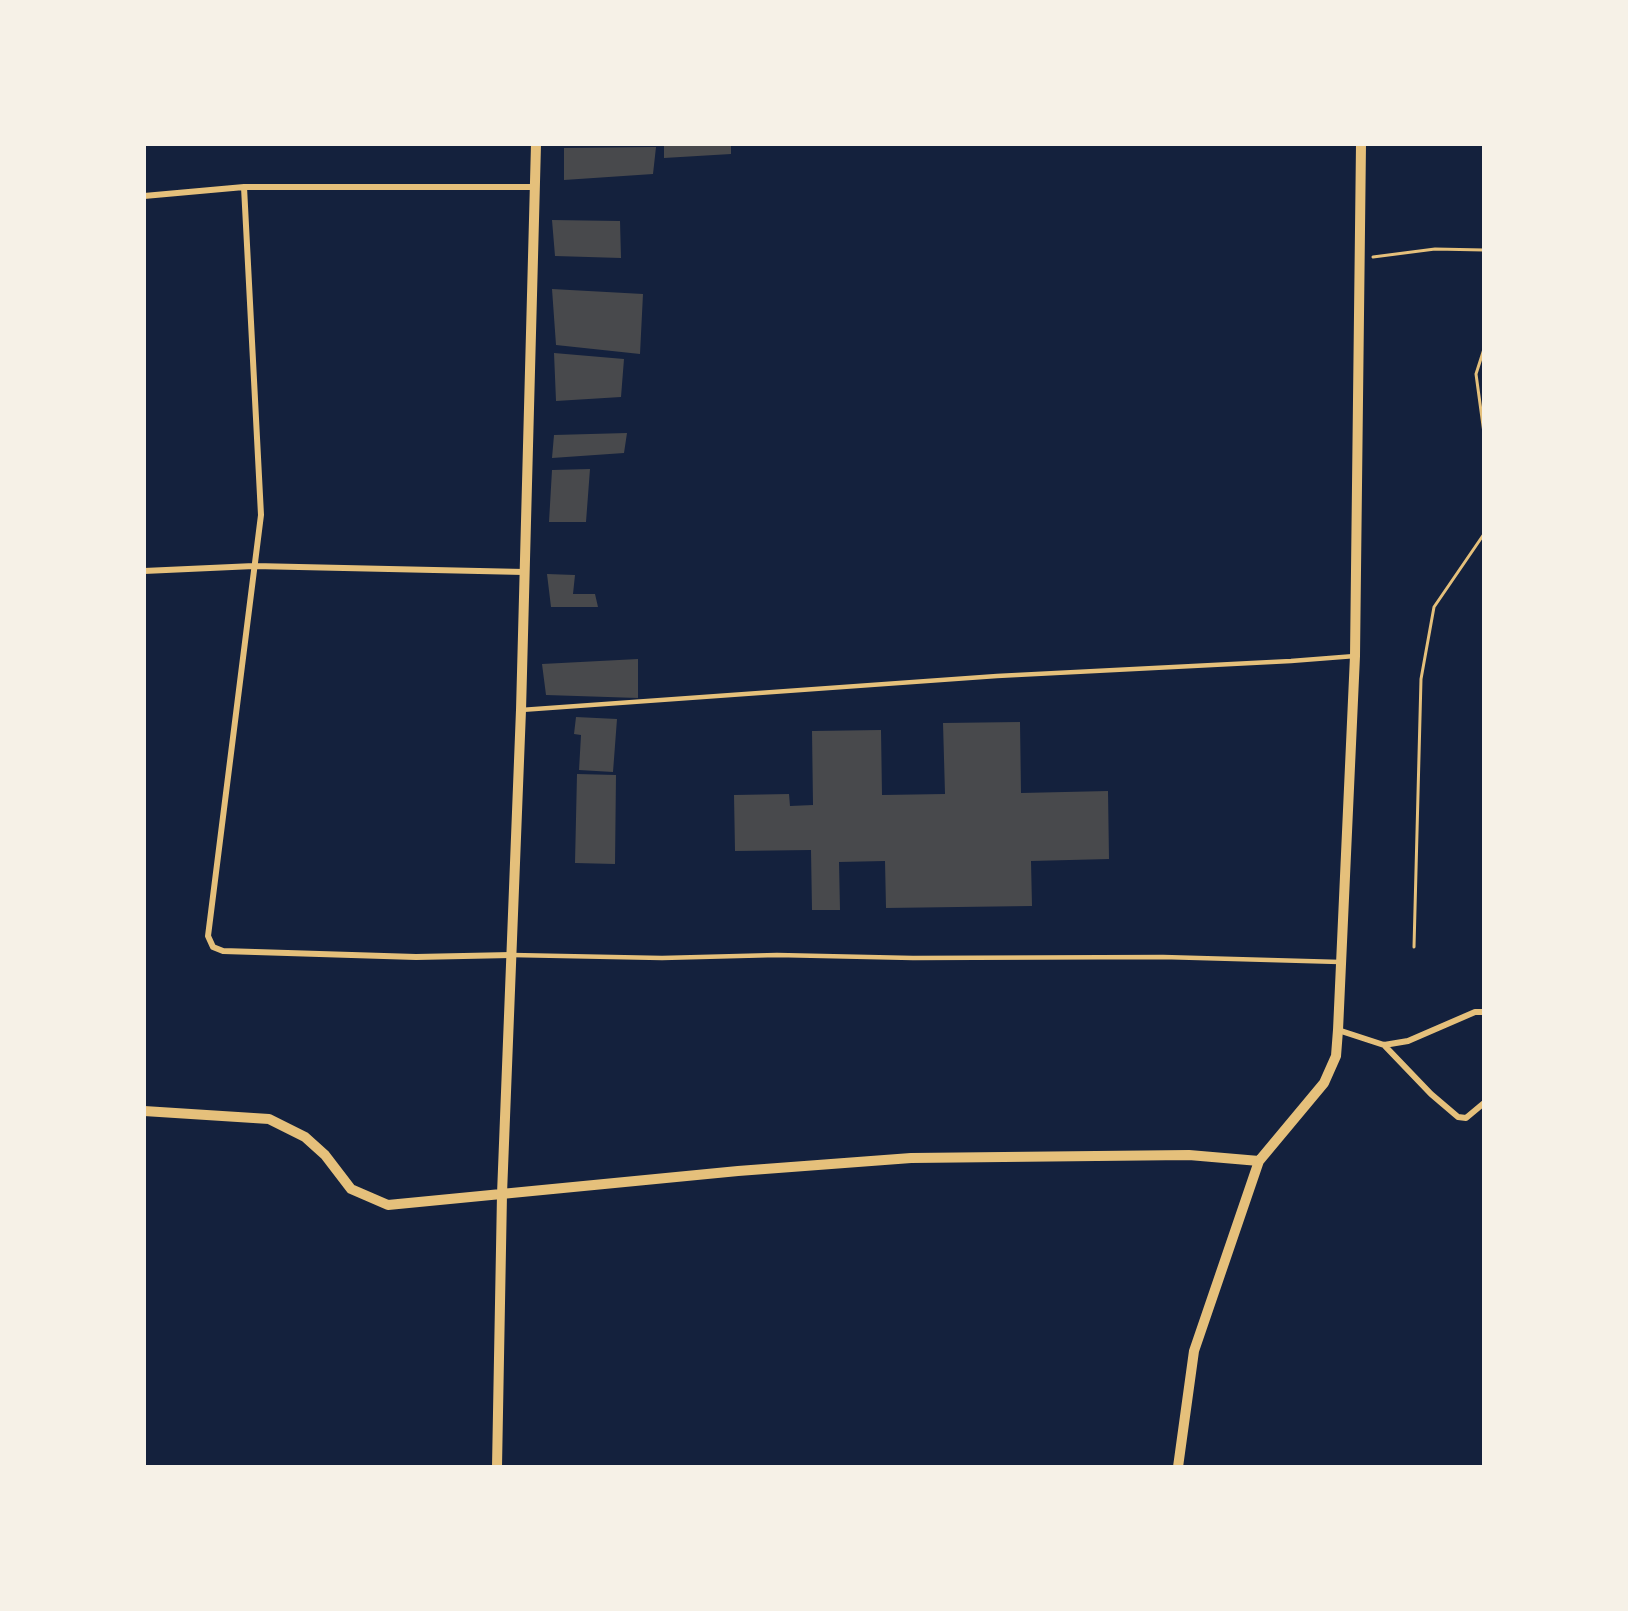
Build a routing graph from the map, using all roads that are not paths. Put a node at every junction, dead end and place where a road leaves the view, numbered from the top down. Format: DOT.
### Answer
graph roads {
  1 [pos="536,144"];
  2 [pos="1361,144"];
  3 [pos="244,187"];
  4 [pos="535,187"];
  5 [pos="144,196"];
  6 [pos="254,566"];
  7 [pos="144,571"];
  8 [pos="524,572"];
  9 [pos="1355,656"];
  10 [pos="520,710"];
  11 [pos="511,955"];
  12 [pos="1340,962"];
  13 [pos="1484,1012"];
  14 [pos="1338,1030"];
  15 [pos="1384,1046"];
  16 [pos="1484,1103"];
  17 [pos="144,1111"];
  18 [pos="1259,1161"];
  19 [pos="502,1194"];
  20 [pos="497,1467"];
  21 [pos="1178,1467"];
  1 -- 4 [label="street"];
  2 -- 9 [label="street"];
  3 -- 4 [label="street"];
  3 -- 5 [label="street"];
  3 -- 6 [label="street"];
  4 -- 8 [label="street"];
  6 -- 7 [label="street"];
  6 -- 8 [label="street"];
  6 -- 11 [label="street"];
  8 -- 10 [label="street"];
  9 -- 10 [label="lane"];
  9 -- 12 [label="street"];
  10 -- 11 [label="street"];
  11 -- 12 [label="lane"];
  11 -- 19 [label="street"];
  12 -- 14 [label="street"];
  13 -- 15 [label="street"];
  14 -- 15 [label="street"];
  14 -- 18 [label="street"];
  15 -- 16 [label="street"];
  17 -- 19 [label="street"];
  18 -- 19 [label="street"];
  18 -- 21 [label="street"];
  19 -- 20 [label="street"];
}
